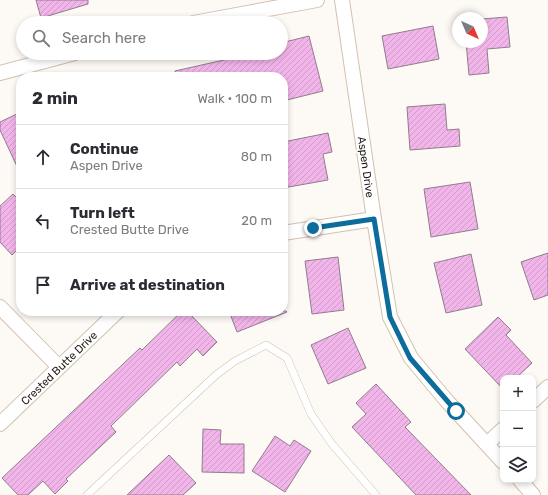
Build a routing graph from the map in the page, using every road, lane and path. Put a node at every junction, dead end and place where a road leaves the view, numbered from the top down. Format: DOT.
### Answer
graph roads {
  1 [pos="317,0"];
  2 [pos="342,0"];
  3 [pos="231,16"];
  4 [pos="49,60"];
  5 [pos="0,73"];
  6 [pos="374,219"];
  7 [pos="288,232"];
  8 [pos="0,307"];
  9 [pos="113,316"];
  10 [pos="59,367"];
  11 [pos="548,387"];
  12 [pos="536,398"];
  13 [pos="0,424"];
  14 [pos="500,432"];
  15 [pos="487,444"];
  16 [pos="500,459"];
  17 [pos="523,483"];
  18 [pos="87,495"];
  19 [pos="376,495"];
  20 [pos="533,495"];
  1 -- 3 [label="street"];
  2 -- 6 [label="street, Aspen Drive"];
  4 -- 5 [label="street"];
  6 -- 7 [label="street"];
  6 -- 15 [label="street, Aspen Drive"];
  8 -- 10 [label="street"];
  9 -- 10 [label="street, Crested Butte Drive"];
  10 -- 13 [label="street, Crested Butte Drive"];
  11 -- 12 [label="street"];
  14 -- 15 [label="street"];
  15 -- 16 [label="street, Aspen Drive"];
  17 -- 20 [label="street"];
  18 -- 19 [label="lane"];
}
